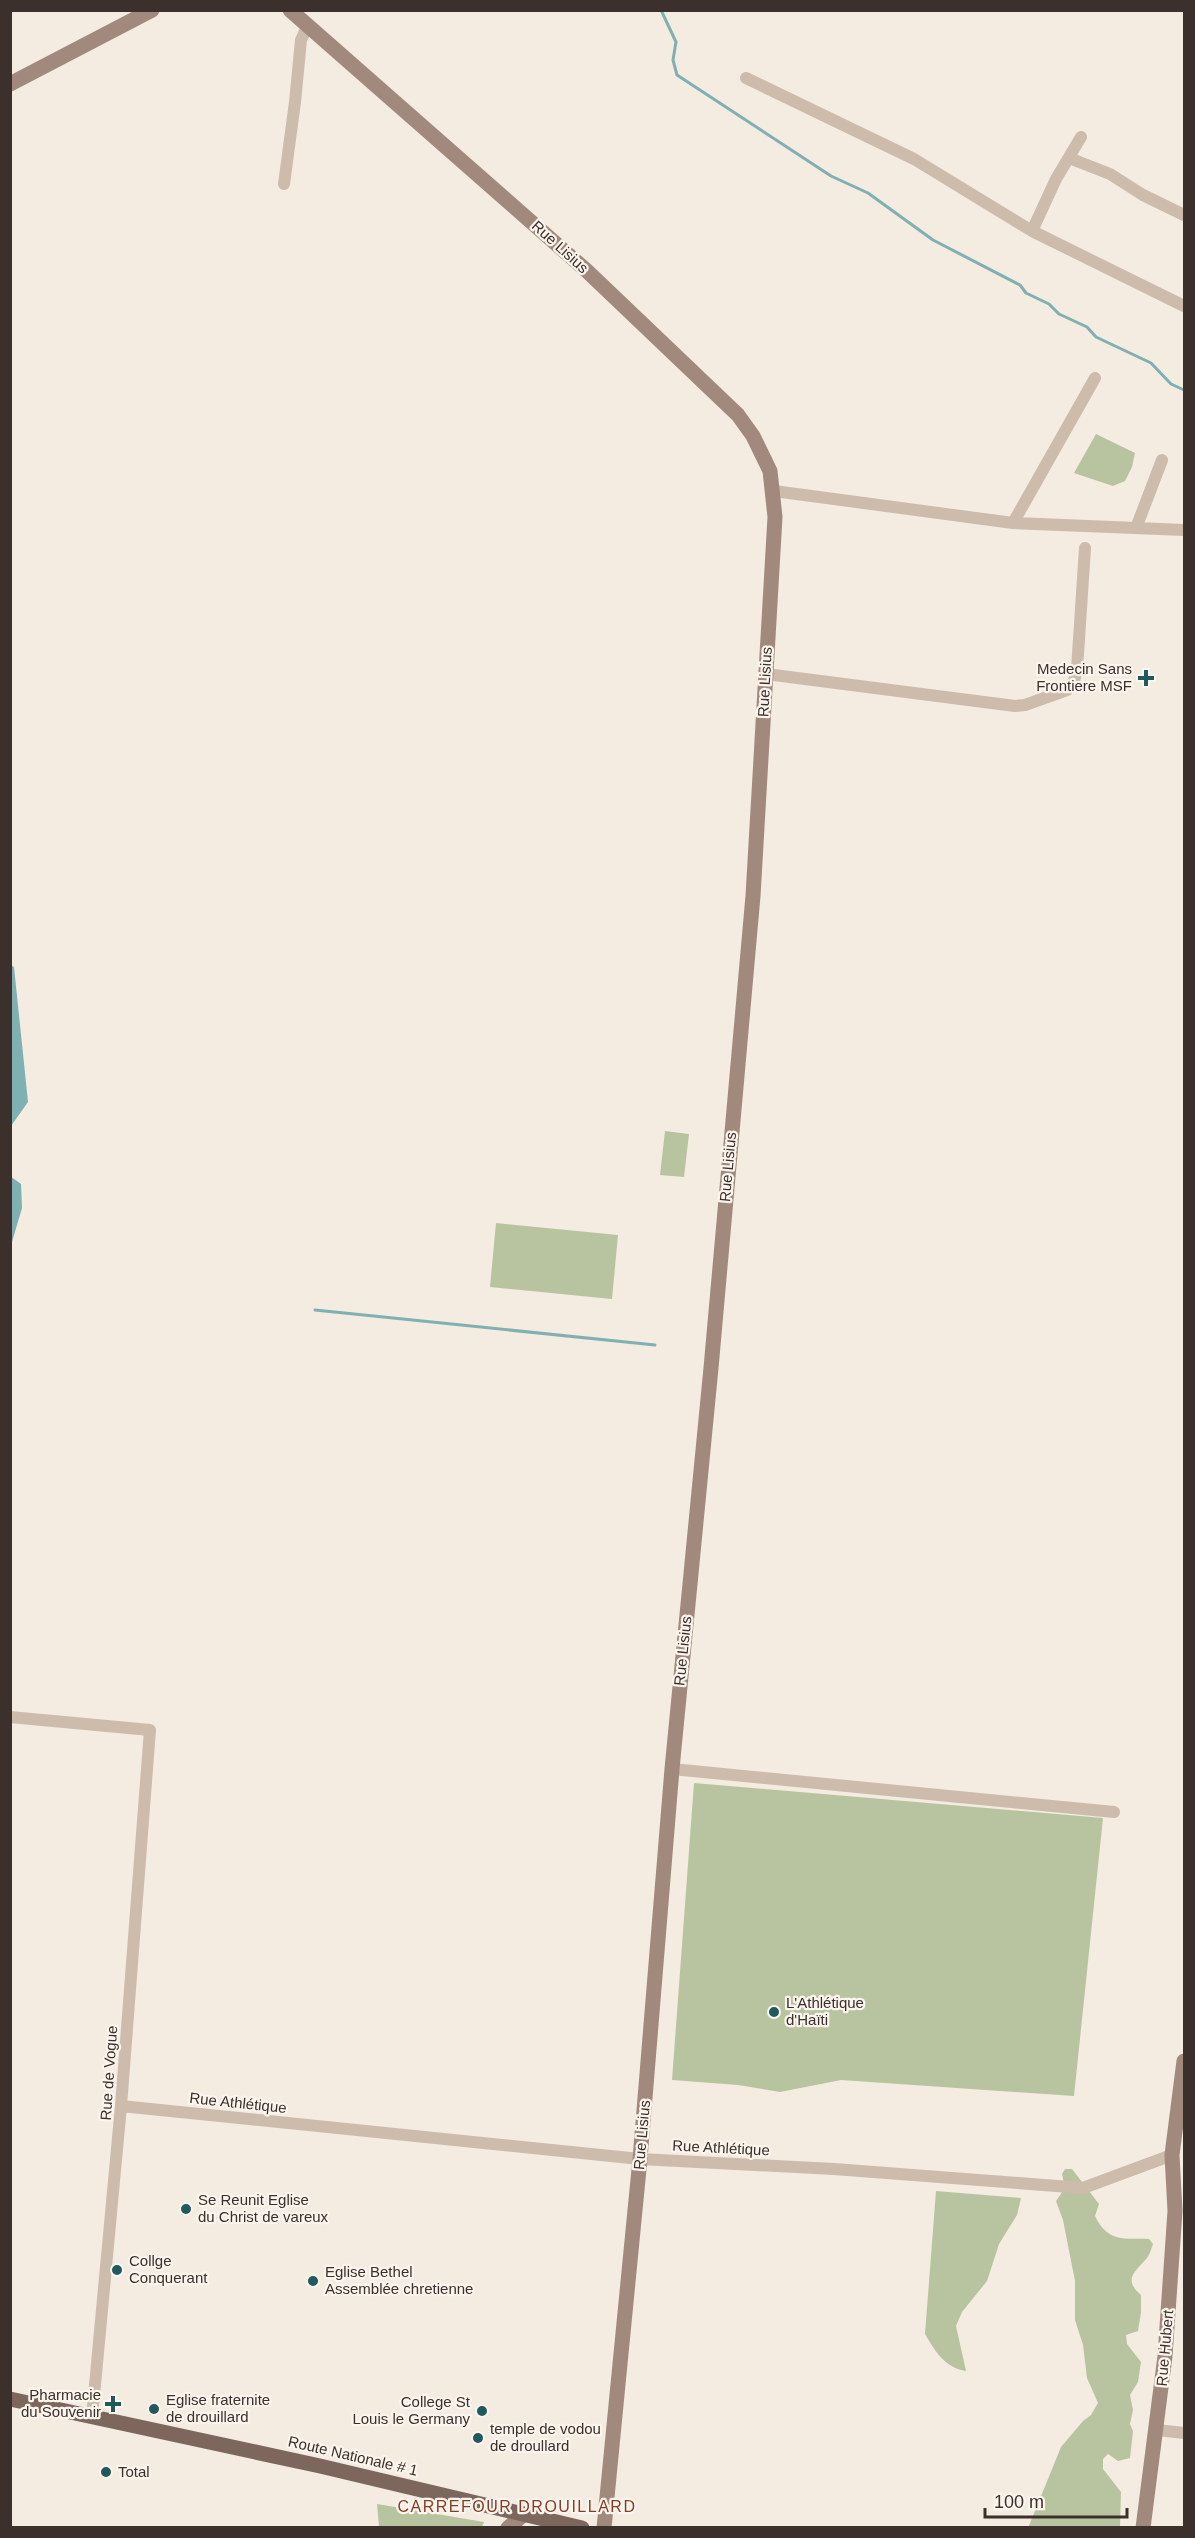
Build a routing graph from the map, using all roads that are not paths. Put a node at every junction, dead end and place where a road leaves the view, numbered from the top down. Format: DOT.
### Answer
graph roads {
  1 [pos="152,10"];
  2 [pos="290,10"];
  3 [pos="308,25"];
  4 [pos="746,78"];
  5 [pos="10,84"];
  6 [pos="1081,137"];
  7 [pos="1069,158"];
  8 [pos="284,184"];
  9 [pos="1185,215"];
  10 [pos="1032,231"];
  11 [pos="1185,306"];
  12 [pos="1095,378"];
  13 [pos="1162,460"];
  14 [pos="787,493"];
  15 [pos="1012,523"];
  16 [pos="1136,528"];
  17 [pos="1185,530"];
  18 [pos="1085,548"];
  19 [pos="766,674"];
  20 [pos="10,1717"];
  21 [pos="672,1769"];
  22 [pos="1114,1812"];
  23 [pos="1185,2061"];
  24 [pos="121,2106"];
  25 [pos="1172,2155"];
  26 [pos="640,2159"];
  27 [pos="1180,2210"];
  28 [pos="1179,2263"];
  29 [pos="10,2399"];
  30 [pos="92,2417"];
  31 [pos="1157,2430"];
  32 [pos="1185,2433"];
  33 [pos="524,2514"];
  34 [pos="555,2524"];
  35 [pos="508,2528"];
  36 [pos="582,2528"];
  37 [pos="604,2528"];
  38 [pos="1143,2528"];
  1 -- 5 [label="street"];
  2 -- 3 [label="street, Rue Lisius"];
  3 -- 8 [label="street"];
  3 -- 14 [label="street, Rue Lisius"];
  4 -- 10 [label="street"];
  6 -- 7 [label="street"];
  7 -- 9 [label="street"];
  7 -- 10 [label="street"];
  10 -- 11 [label="street"];
  12 -- 15 [label="street"];
  13 -- 16 [label="street"];
  14 -- 15 [label="street"];
  14 -- 19 [label="street, Rue Lisius"];
  15 -- 16 [label="street"];
  16 -- 17 [label="street"];
  18 -- 19 [label="street"];
  19 -- 21 [label="street, Rue Lisius"];
  20 -- 24 [label="street, Rue de Vogue"];
  21 -- 22 [label="street"];
  21 -- 26 [label="street, Rue Lisius"];
  23 -- 25 [label="street, Rue Hubert"];
  24 -- 26 [label="street, Rue Athlétique"];
  24 -- 30 [label="street, Rue de Vogue"];
  25 -- 26 [label="street, Rue Athlétique"];
  25 -- 27 [label="street, Rue Hubert"];
  26 -- 37 [label="street, Rue Lisius"];
  27 -- 28 [label="street, Rue Hubert"];
  28 -- 31 [label="street, Rue Hubert"];
  29 -- 30 [label="main road, Route Nationale # 1"];
  30 -- 33 [label="main road, Route Nationale # 1"];
  31 -- 32 [label="street"];
  31 -- 38 [label="street, Rue Hubert"];
  33 -- 34 [label="main road, Route Nationale # 1"];
  33 -- 35 [label="street"];
  34 -- 36 [label="main road, Route Nationale # 1"];
}
